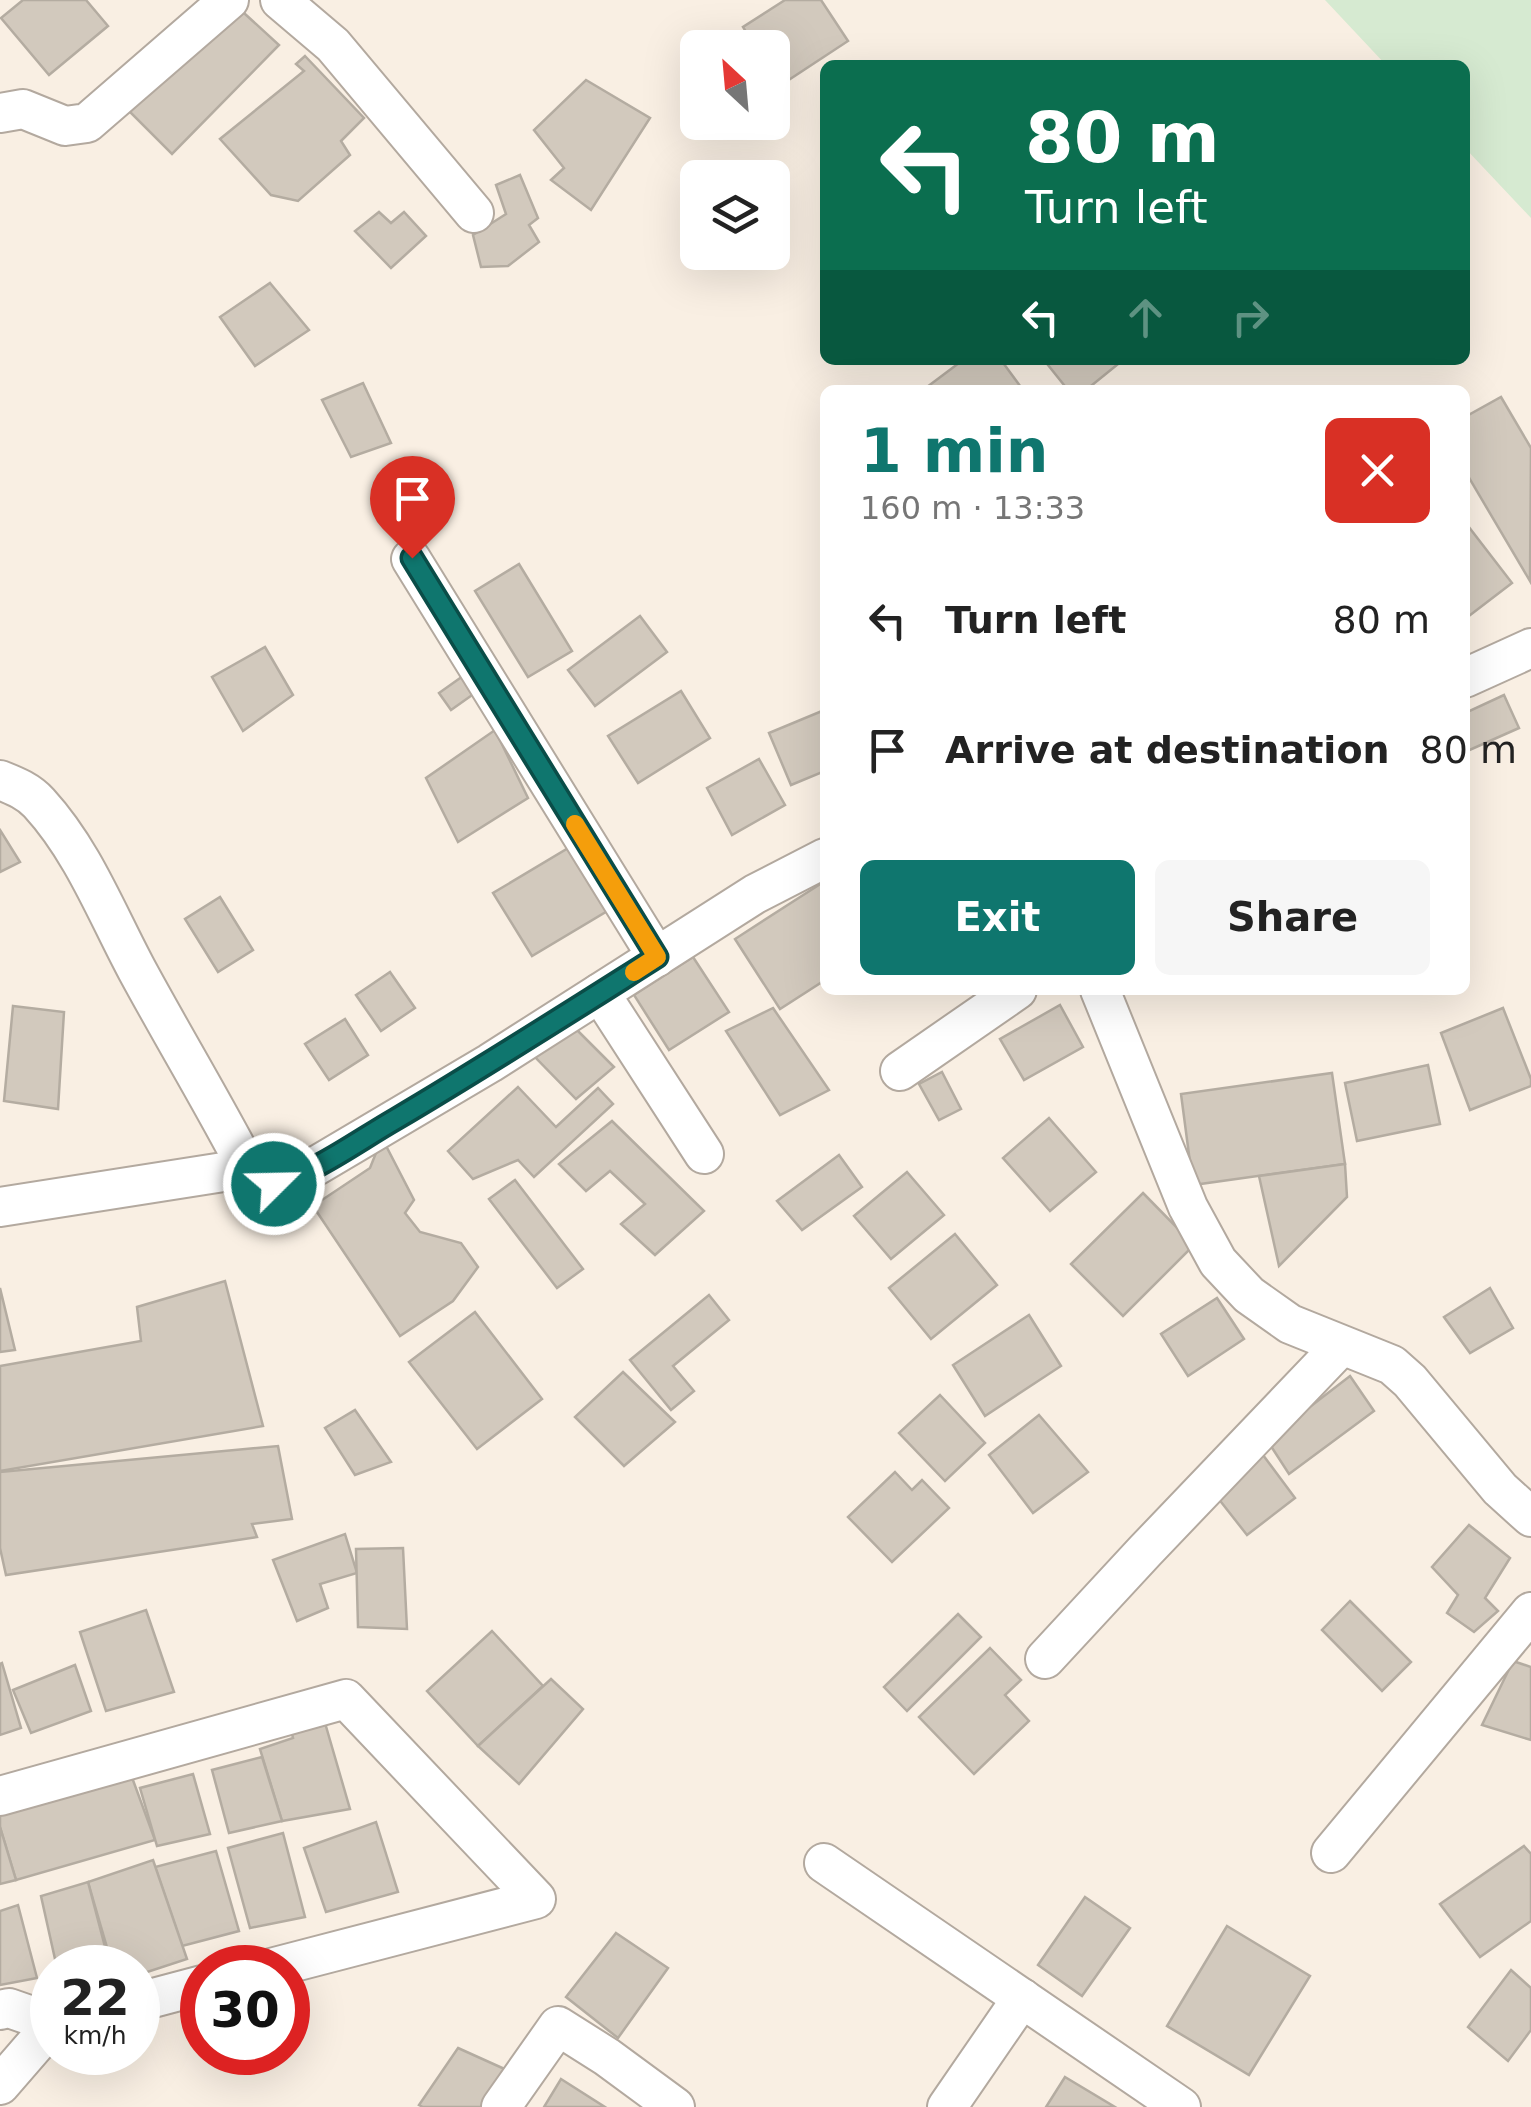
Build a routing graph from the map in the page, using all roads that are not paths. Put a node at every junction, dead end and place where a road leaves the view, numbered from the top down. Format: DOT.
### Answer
graph roads {
  1 [pos="229,0"];
  2 [pos="280,0"];
  3 [pos="0,113"];
  4 [pos="474,213"];
  5 [pos="412,558"];
  6 [pos="1531,648"];
  7 [pos="1470,676"];
  8 [pos="0,780"];
  9 [pos="820,861"];
  10 [pos="657,957"];
  11 [pos="600,993"];
  12 [pos="1011,995"];
  13 [pos="1102,995"];
  14 [pos="900,1071"];
  15 [pos="704,1154"];
  16 [pos="248,1168"];
  17 [pos="0,1207"];
  18 [pos="1342,1346"];
  19 [pos="1531,1517"];
  20 [pos="1531,1612"];
  21 [pos="1046,1659"];
  22 [pos="0,1796"];
  23 [pos="1331,1853"];
  24 [pos="824,1863"];
  25 [pos="310,1958"];
  26 [pos="1022,1998"];
  27 [pos="0,2010"];
  28 [pos="30,2016"];
  29 [pos="30,2050"];
  30 [pos="0,2085"];
  31 [pos="501,2107"];
  32 [pos="675,2107"];
  33 [pos="948,2107"];
  34 [pos="1181,2107"];
  1 -- 3 [label="street"];
  2 -- 4 [label="street"];
  5 -- 10 [label="street"];
  6 -- 7 [label="street"];
  8 -- 16 [label="street"];
  9 -- 10 [label="street"];
  10 -- 11 [label="street"];
  11 -- 15 [label="street"];
  11 -- 16 [label="street"];
  12 -- 14 [label="street"];
  13 -- 18 [label="street"];
  16 -- 17 [label="street"];
  18 -- 19 [label="street"];
  18 -- 21 [label="street"];
  20 -- 23 [label="street"];
  22 -- 25 [label="street"];
  24 -- 26 [label="street"];
  26 -- 33 [label="street"];
  26 -- 34 [label="street"];
  27 -- 28 [label="street"];
  29 -- 30 [label="street"];
  31 -- 32 [label="street"];
}
